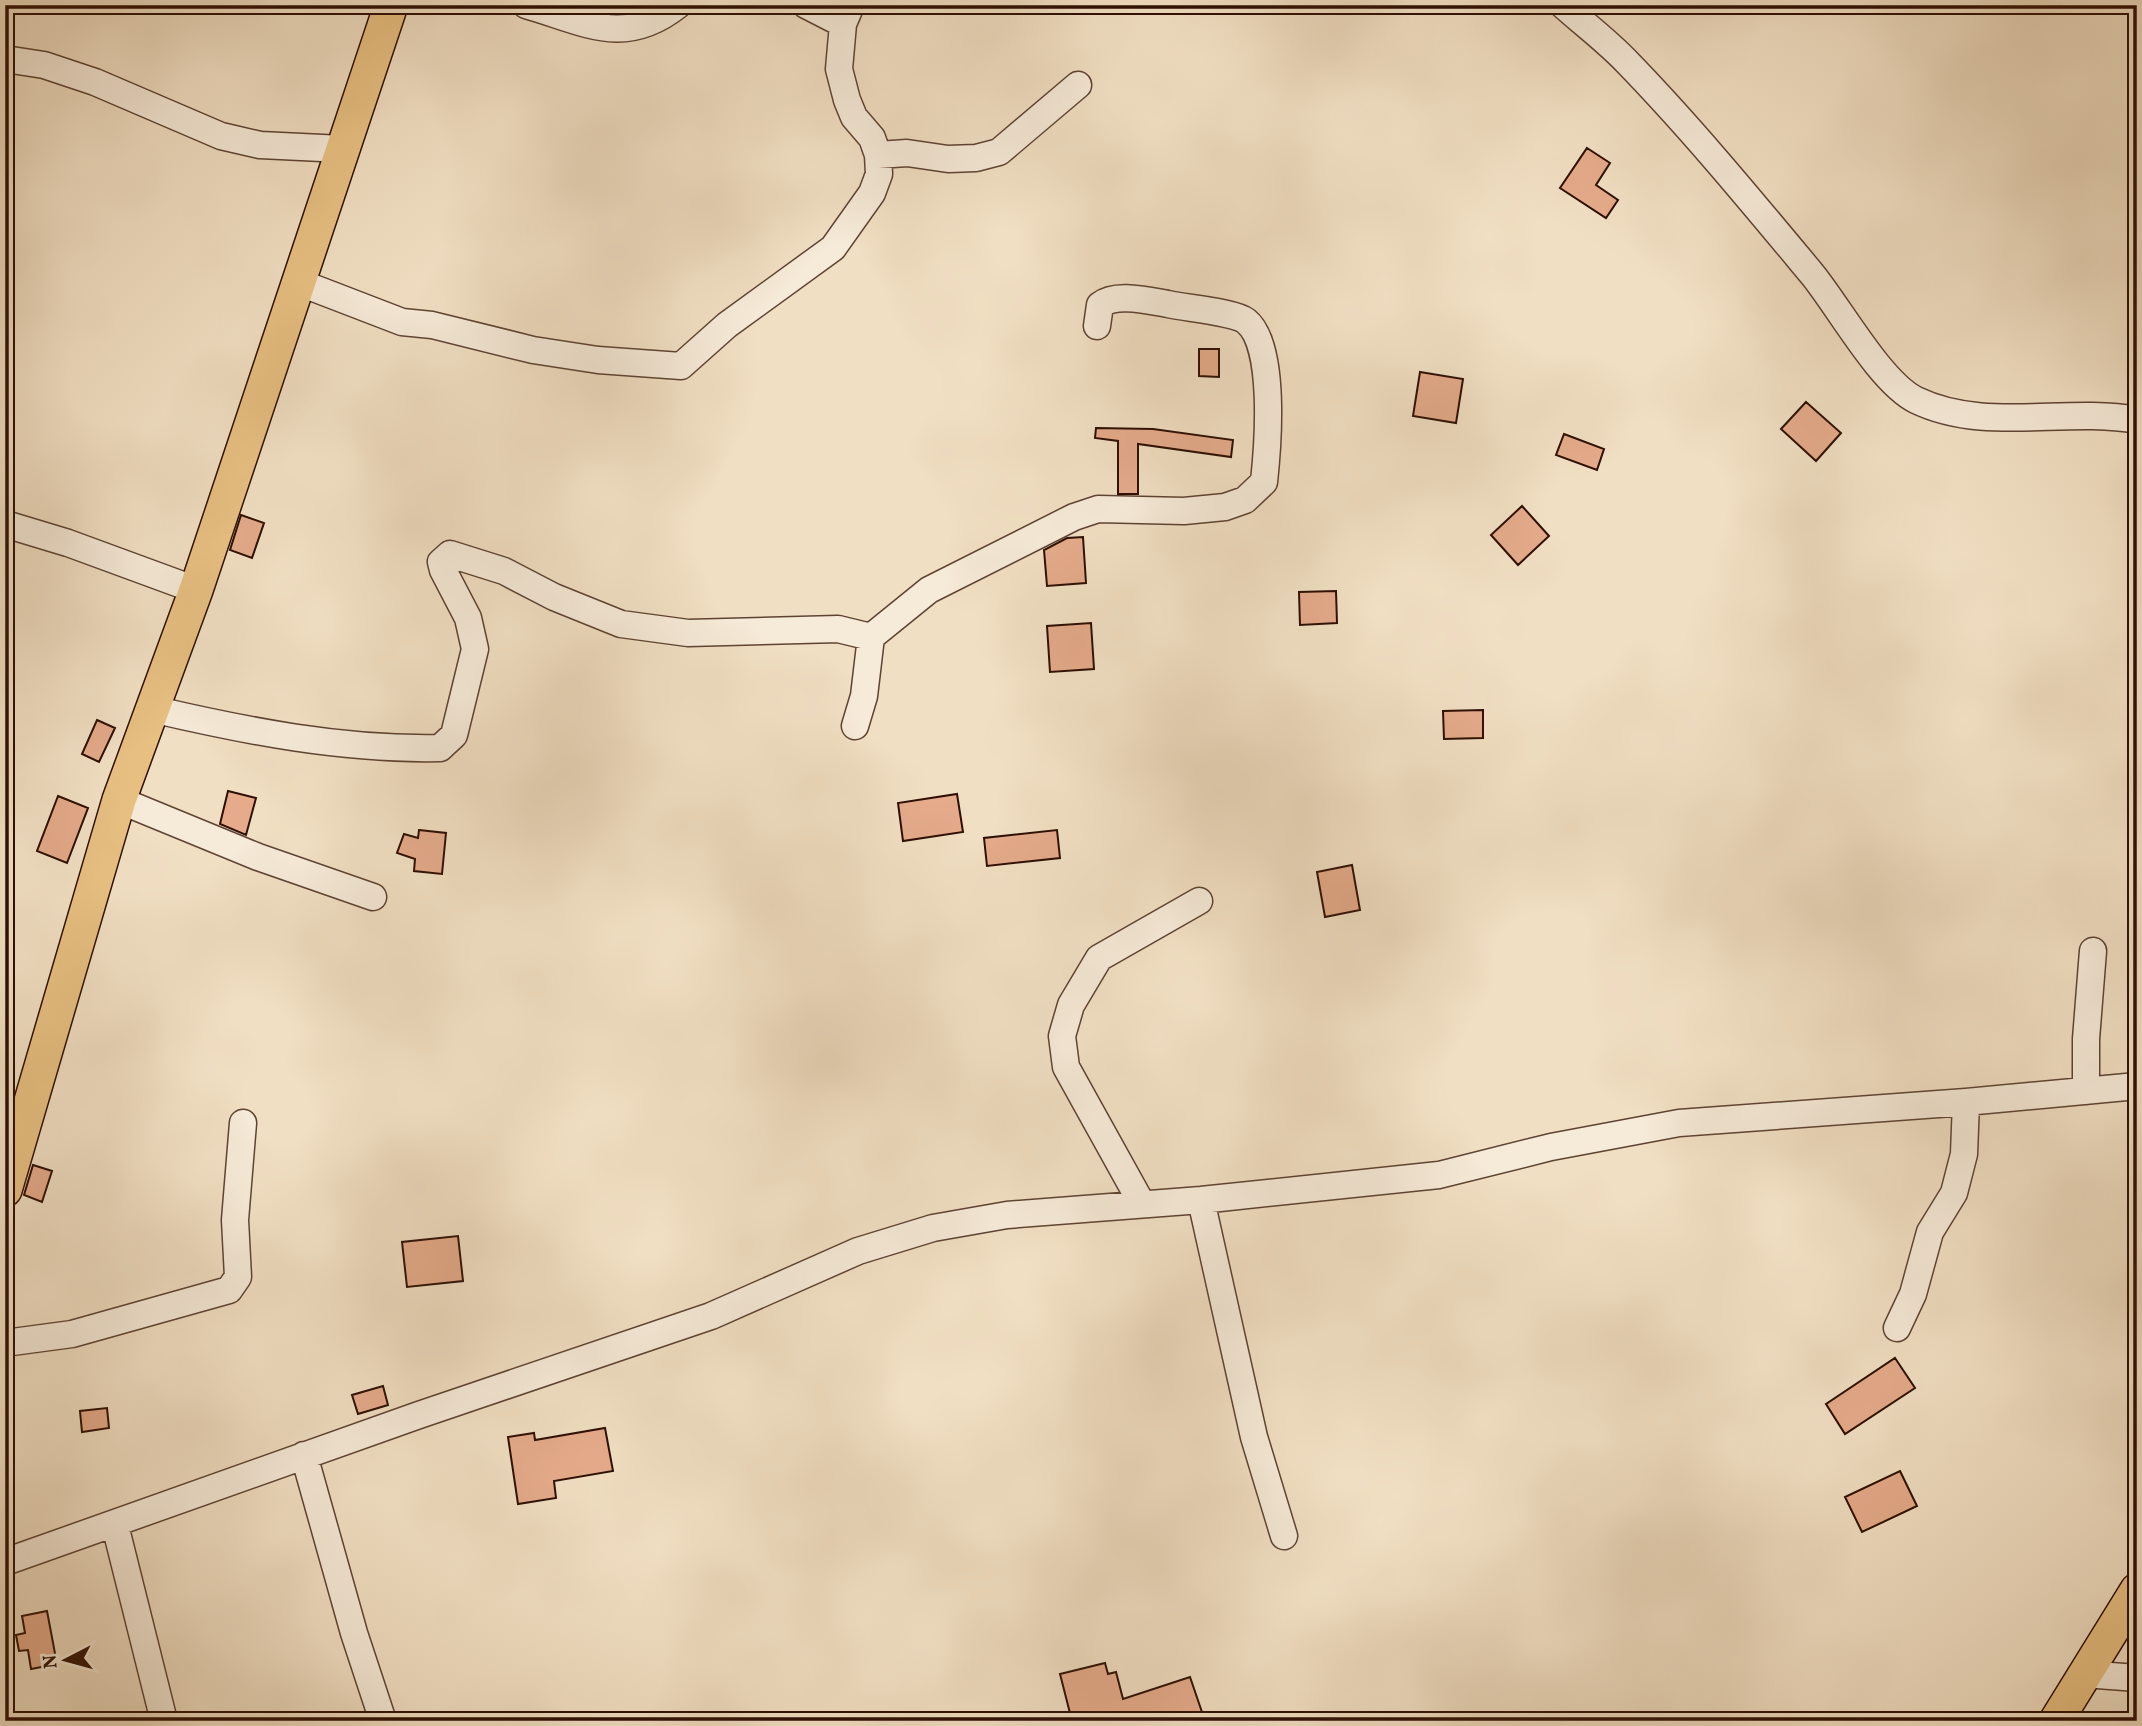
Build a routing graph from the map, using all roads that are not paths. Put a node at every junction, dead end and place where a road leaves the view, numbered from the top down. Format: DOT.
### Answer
graph roads {
  1 [pos="391,5"];
  2 [pos="526,5"];
  3 [pos="678,5"];
  4 [pos="806,5"];
  5 [pos="1563,5"];
  6 [pos="847,15"];
  7 [pos="5,59"];
  8 [pos="1078,85"];
  9 [pos="343,149"];
  10 [pos="878,155"];
  11 [pos="298,282"];
  12 [pos="1097,326"];
  13 [pos="2137,420"];
  14 [pos="5,524"];
  15 [pos="196,590"];
  16 [pos="871,637"];
  17 [pos="152,709"];
  18 [pos="855,726"];
  19 [pos="119,800"];
  20 [pos="373,897"];
  21 [pos="1199,901"];
  22 [pos="2093,951"];
  23 [pos="2137,1086"];
  24 [pos="2086,1091"];
  25 [pos="1966,1102"];
  26 [pos="243,1123"];
  27 [pos="6,1183"];
  28 [pos="1201,1200"];
  29 [pos="1142,1204"];
  30 [pos="1897,1328"];
  31 [pos="5,1343"];
  32 [pos="304,1455"];
  33 [pos="115,1525"];
  34 [pos="1284,1536"];
  35 [pos="5,1562"];
  36 [pos="2137,1590"];
  37 [pos="2084,1674"];
  38 [pos="2137,1678"];
  39 [pos="164,1721"];
  40 [pos="383,1721"];
  41 [pos="2056,1721"];
  1 -- 9 [label="main road"];
  2 -- 3 [label="street"];
  4 -- 6 [label="street"];
  5 -- 13 [label="street"];
  6 -- 10 [label="street"];
  7 -- 9 [label="street"];
  8 -- 10 [label="street"];
  9 -- 11 [label="main road"];
  10 -- 11 [label="street"];
  11 -- 15 [label="main road"];
  12 -- 16 [label="street"];
  14 -- 15 [label="street"];
  15 -- 17 [label="main road"];
  16 -- 17 [label="street"];
  16 -- 18 [label="street"];
  17 -- 19 [label="main road"];
  19 -- 20 [label="street"];
  19 -- 27 [label="main road"];
  21 -- 29 [label="street"];
  22 -- 24 [label="street"];
  23 -- 24 [label="street"];
  24 -- 25 [label="street"];
  25 -- 28 [label="street"];
  25 -- 30 [label="street"];
  26 -- 31 [label="street"];
  28 -- 29 [label="street"];
  28 -- 34 [label="street"];
  29 -- 32 [label="street"];
  32 -- 33 [label="street"];
  32 -- 40 [label="street"];
  33 -- 35 [label="street"];
  33 -- 39 [label="street"];
  36 -- 37 [label="main road"];
  37 -- 38 [label="street"];
  37 -- 41 [label="main road"];
}
